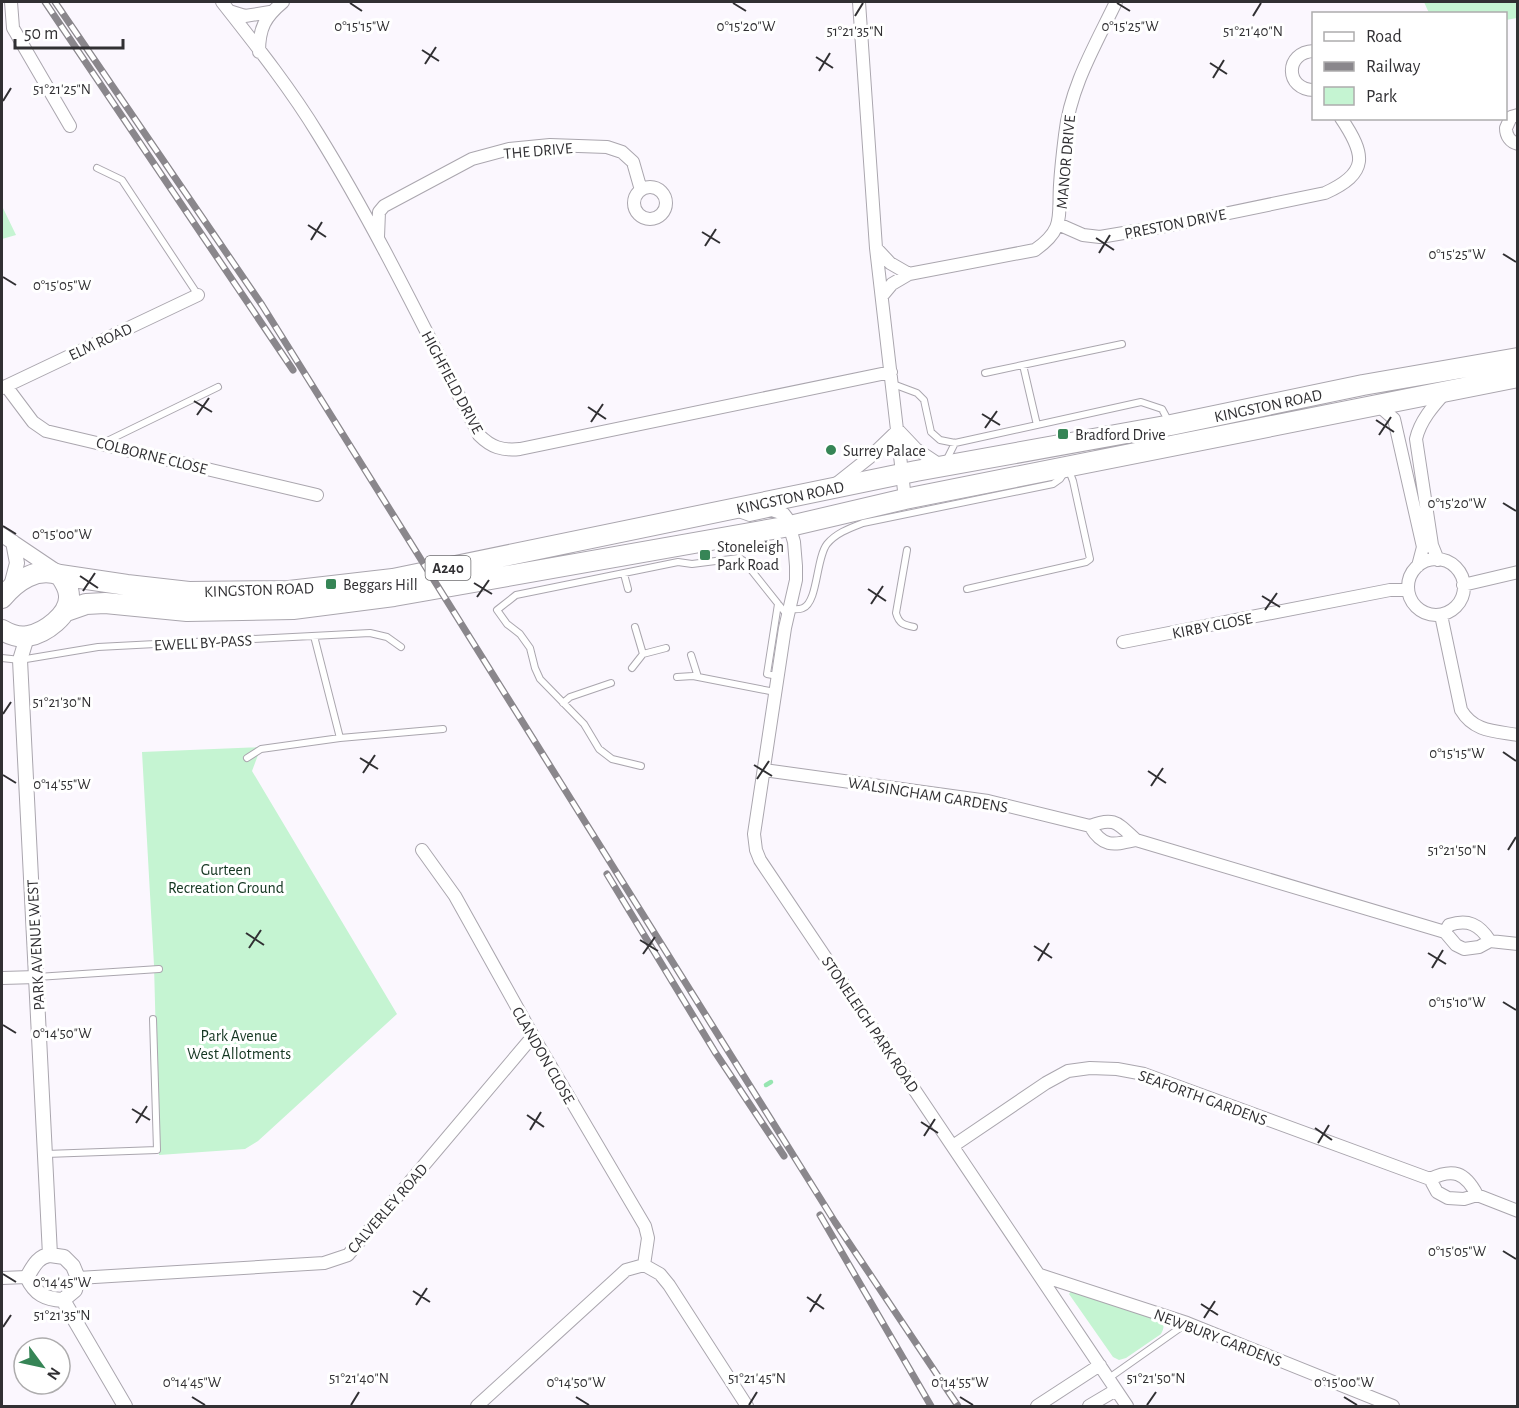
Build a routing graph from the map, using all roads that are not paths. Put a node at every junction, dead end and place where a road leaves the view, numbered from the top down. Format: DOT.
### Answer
graph roads {
  1 [pos="11,2"];
  2 [pos="283,2"];
  3 [pos="859,2"];
  4 [pos="1116,2"];
  5 [pos="225,6"];
  6 [pos="270,12"];
  7 [pos="1312,51"];
  8 [pos="259,52"];
  9 [pos="1312,90"];
  10 [pos="1518,115"];
  11 [pos="1342,120"];
  12 [pos="70,126"];
  13 [pos="1518,144"];
  14 [pos="97,168"];
  15 [pos="641,190"];
  16 [pos="356,197"];
  17 [pos="384,206"];
  18 [pos="1058,224"];
  19 [pos="378,239"];
  20 [pos="876,248"];
  21 [pos="909,274"];
  22 [pos="198,295"];
  23 [pos="882,296"];
  24 [pos="1122,344"];
  25 [pos="1518,358"];
  26 [pos="1023,365"];
  27 [pos="985,373"];
  28 [pos="1518,377"];
  29 [pos="892,378"];
  30 [pos="4,387"];
  31 [pos="218,387"];
  32 [pos="1446,392"];
  33 [pos="1378,405"];
  34 [pos="1037,425"];
  35 [pos="1171,425"];
  36 [pos="898,430"];
  37 [pos="104,443"];
  38 [pos="955,443"];
  39 [pos="943,467"];
  40 [pos="1068,468"];
  41 [pos="903,474"];
  42 [pos="831,488"];
  43 [pos="317,495"];
  44 [pos="905,499"];
  45 [pos="733,508"];
  46 [pos="790,526"];
  47 [pos="7,539"];
  48 [pos="907,550"];
  49 [pos="1438,560"];
  50 [pos="1418,566"];
  51 [pos="1518,572"];
  52 [pos="59,574"];
  53 [pos="624,574"];
  54 [pos="1463,585"];
  55 [pos="628,590"];
  56 [pos="967,590"];
  57 [pos="1408,590"];
  58 [pos="6,592"];
  59 [pos="785,610"];
  60 [pos="66,611"];
  61 [pos="1441,615"];
  62 [pos="635,627"];
  63 [pos="914,627"];
  64 [pos="2,630"];
  65 [pos="314,636"];
  66 [pos="27,637"];
  67 [pos="1123,642"];
  68 [pos="401,647"];
  69 [pos="666,648"];
  70 [pos="642,654"];
  71 [pos="691,655"];
  72 [pos="2,658"];
  73 [pos="20,660"];
  74 [pos="632,668"];
  75 [pos="677,677"];
  76 [pos="698,677"];
  77 [pos="611,683"];
  78 [pos="775,692"];
  79 [pos="563,704"];
  80 [pos="443,729"];
  81 [pos="1518,735"];
  82 [pos="340,738"];
  83 [pos="247,758"];
  84 [pos="641,766"];
  85 [pos="764,770"];
  86 [pos="1090,826"];
  87 [pos="1136,840"];
  88 [pos="422,850"];
  89 [pos="1445,932"];
  90 [pos="1490,940"];
  91 [pos="1518,944"];
  92 [pos="159,969"];
  93 [pos="37,977"];
  94 [pos="2,978"];
  95 [pos="153,1019"];
  96 [pos="532,1036"];
  97 [pos="953,1146"];
  98 [pos="46,1154"];
  99 [pos="1430,1179"];
  100 [pos="1477,1195"];
  101 [pos="1518,1211"];
  102 [pos="50,1255"];
  103 [pos="644,1265"];
  104 [pos="1040,1275"];
  105 [pos="27,1277"];
  106 [pos="2,1278"];
  107 [pos="78,1278"];
  108 [pos="63,1299"];
  109 [pos="1187,1323"];
  110 [pos="1100,1365"];
  111 [pos="1109,1378"];
  112 [pos="1116,1390"];
  113 [pos="125,1407"];
  114 [pos="477,1407"];
  115 [pos="747,1407"];
  116 [pos="1036,1407"];
  117 [pos="1089,1407"];
  118 [pos="1127,1407"];
  119 [pos="1393,1407"];
  1 -- 12 [label="street"];
  2 -- 6 [label="street"];
  3 -- 20 [label="street"];
  4 -- 18 [label="street, MANOR DRIVE"];
  5 -- 6 [label="street"];
  5 -- 8 [label="street, HIGHFIELD DRIVE"];
  6 -- 8 [label="street"];
  7 -- 9 [label="street"];
  8 -- 16 [label="street, HIGHFIELD DRIVE"];
  10 -- 13 [label="street"];
  11 -- 18 [label="street, PRESTON DRIVE"];
  14 -- 22 [label="lane"];
  15 -- 17 [label="street, THE DRIVE"];
  16 -- 17 [label="street"];
  16 -- 19 [label="street, HIGHFIELD DRIVE"];
  17 -- 19 [label="street"];
  18 -- 21 [label="street"];
  19 -- 29 [label="street, HIGHFIELD DRIVE"];
  20 -- 21 [label="street"];
  20 -- 23 [label="street"];
  21 -- 23 [label="street"];
  22 -- 30 [label="street, ELM ROAD"];
  23 -- 29 [label="street"];
  24 -- 26 [label="lane"];
  25 -- 35 [label="highway, KINGSTON ROAD / A240"];
  26 -- 27 [label="lane"];
  26 -- 34 [label="lane"];
  28 -- 32 [label="highway, KINGSTON ROAD / A240"];
  29 -- 36 [label="street"];
  29 -- 38 [label="lane"];
  30 -- 37 [label="street, COLBORNE CLOSE"];
  31 -- 37 [label="lane"];
  32 -- 33 [label="highway, KINGSTON ROAD / A240"];
  32 -- 49 [label="street"];
  33 -- 40 [label="highway, KINGSTON ROAD / A240"];
  33 -- 50 [label="street"];
  34 -- 35 [label="lane"];
  34 -- 38 [label="lane"];
  35 -- 39 [label="highway, KINGSTON ROAD / A240"];
  36 -- 39 [label="street"];
  36 -- 41 [label="street"];
  36 -- 42 [label="street"];
  37 -- 43 [label="street, COLBORNE CLOSE"];
  38 -- 39 [label="lane"];
  39 -- 41 [label="highway, KINGSTON ROAD / A240"];
  40 -- 44 [label="highway, KINGSTON ROAD / A240"];
  40 -- 56 [label="lane"];
  40 -- 59 [label="lane"];
  41 -- 42 [label="highway, KINGSTON ROAD / A240"];
  41 -- 44 [label="street"];
  42 -- 45 [label="highway, KINGSTON ROAD / A240"];
  44 -- 46 [label="highway, KINGSTON ROAD / A240"];
  45 -- 46 [label="street"];
  45 -- 52 [label="highway, KINGSTON ROAD / A240"];
  46 -- 59 [label="street, STONELEIGH PARK ROAD"];
  46 -- 60 [label="highway, KINGSTON ROAD / A240"];
  47 -- 52 [label="street, KINGSTON ROAD"];
  47 -- 58 [label="street, KINGSTON ROAD"];
  48 -- 63 [label="lane"];
  49 -- 50 [label="street"];
  49 -- 54 [label="street"];
  50 -- 57 [label="street"];
  51 -- 54 [label="street"];
  52 -- 58 [label="highway"];
  52 -- 60 [label="highway"];
  53 -- 55 [label="lane"];
  53 -- 59 [label="lane"];
  53 -- 79 [label="lane"];
  54 -- 61 [label="street"];
  57 -- 61 [label="street"];
  57 -- 67 [label="street, KIRBY CLOSE"];
  59 -- 78 [label="street, STONELEIGH PARK ROAD"];
  60 -- 66 [label="highway"];
  61 -- 81 [label="street"];
  62 -- 70 [label="lane"];
  64 -- 66 [label="highway"];
  65 -- 68 [label="lane, EWELL BY-PASS"];
  65 -- 73 [label="lane, EWELL BY-PASS"];
  65 -- 82 [label="lane"];
  66 -- 73 [label="street, PARK AVENUE WEST"];
  69 -- 70 [label="lane"];
  70 -- 74 [label="lane"];
  71 -- 76 [label="lane"];
  72 -- 73 [label="lane, EWELL BY-PASS"];
  73 -- 93 [label="street, PARK AVENUE WEST"];
  75 -- 76 [label="lane"];
  76 -- 78 [label="lane"];
  77 -- 79 [label="lane"];
  78 -- 85 [label="street, STONELEIGH PARK ROAD"];
  79 -- 84 [label="lane"];
  80 -- 82 [label="lane"];
  82 -- 83 [label="lane"];
  85 -- 86 [label="street, WALSINGHAM GARDENS"];
  85 -- 97 [label="street, STONELEIGH PARK ROAD"];
  86 -- 87 [label="street, WALSINGHAM GARDENS"];
  86 -- 87 [label="street, WALSINGHAM GARDENS"];
  87 -- 89 [label="street, WALSINGHAM GARDENS"];
  88 -- 96 [label="street, CLANDON CLOSE"];
  89 -- 90 [label="street, WALSINGHAM GARDENS"];
  89 -- 90 [label="street"];
  90 -- 91 [label="street, WALSINGHAM GARDENS"];
  92 -- 93 [label="lane"];
  93 -- 94 [label="street"];
  93 -- 98 [label="street, PARK AVENUE WEST"];
  95 -- 98 [label="lane"];
  96 -- 103 [label="street, CLANDON CLOSE"];
  96 -- 107 [label="street, CALVERLEY ROAD"];
  97 -- 99 [label="street, SEAFORTH GARDENS"];
  97 -- 104 [label="street, STONELEIGH PARK ROAD"];
  98 -- 102 [label="street, PARK AVENUE WEST"];
  99 -- 100 [label="street, SEAFORTH GARDENS"];
  99 -- 100 [label="street, SEAFORTH GARDENS"];
  100 -- 101 [label="street, SEAFORTH GARDENS"];
  102 -- 105 [label="street"];
  102 -- 107 [label="street"];
  103 -- 114 [label="street"];
  103 -- 115 [label="street"];
  104 -- 109 [label="street, NEWBURY GARDENS"];
  104 -- 110 [label="street, STONELEIGH PARK ROAD"];
  105 -- 106 [label="street"];
  105 -- 108 [label="street"];
  107 -- 108 [label="street"];
  108 -- 113 [label="street"];
  109 -- 111 [label="lane"];
  109 -- 119 [label="street, NEWBURY GARDENS"];
  110 -- 111 [label="street, STONELEIGH PARK ROAD"];
  110 -- 116 [label="street"];
  111 -- 112 [label="street, STONELEIGH PARK ROAD"];
  112 -- 117 [label="street"];
  112 -- 118 [label="street, STONELEIGH PARK ROAD"];
}
